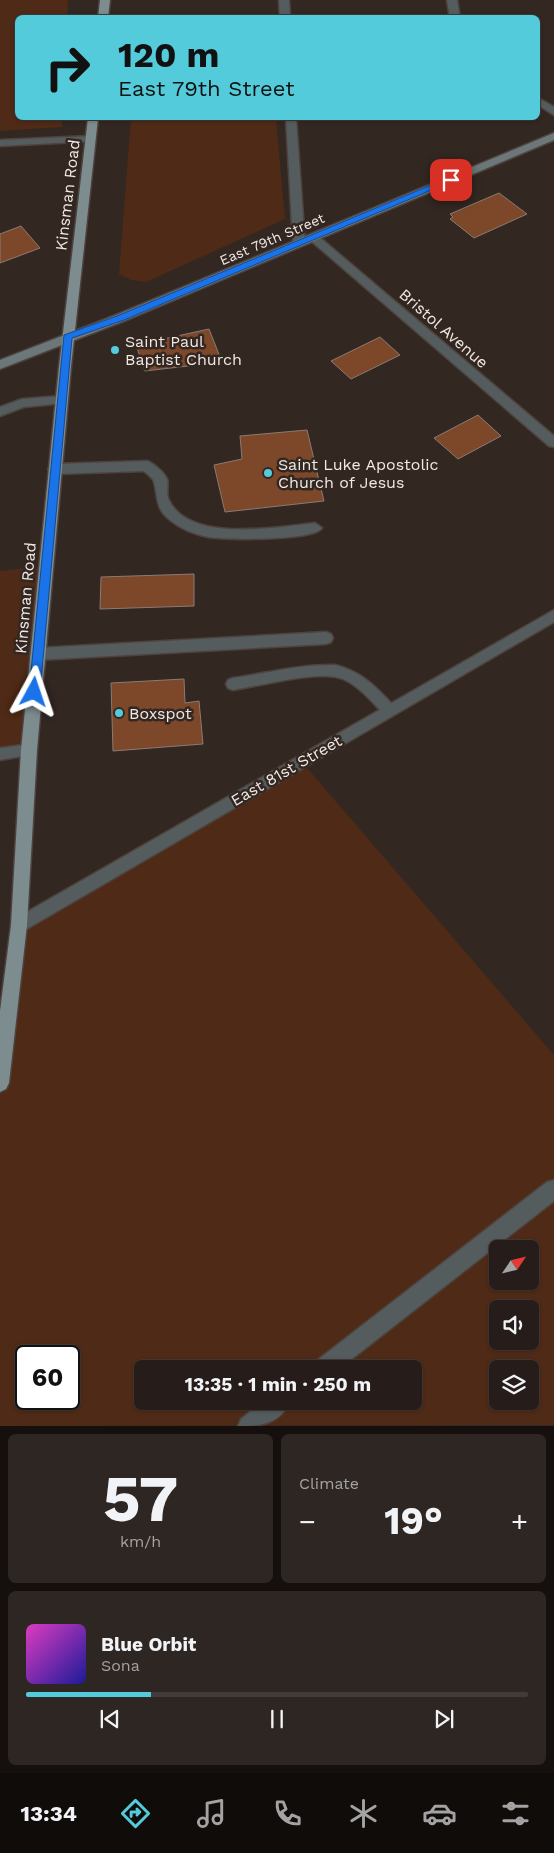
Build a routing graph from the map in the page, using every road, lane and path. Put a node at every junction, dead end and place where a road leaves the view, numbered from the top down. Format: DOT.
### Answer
graph roads {
  1 [pos="105,0"];
  2 [pos="284,0"];
  3 [pos="452,0"];
  4 [pos="103,15"];
  5 [pos="285,15"];
  6 [pos="454,15"];
  7 [pos="540,102"];
  8 [pos="554,112"];
  9 [pos="93,120"];
  10 [pos="291,120"];
  11 [pos="554,136"];
  12 [pos="91,139"];
  13 [pos="0,143"];
  14 [pos="314,238"];
  15 [pos="299,244"];
  16 [pos="68,337"];
  17 [pos="0,365"];
  18 [pos="62,400"];
  19 [pos="0,412"];
  20 [pos="554,443"];
  21 [pos="55,469"];
  22 [pos="315,528"];
  23 [pos="554,615"];
  24 [pos="326,638"];
  25 [pos="38,654"];
  26 [pos="234,684"];
  27 [pos="389,710"];
  28 [pos="29,750"];
  29 [pos="0,754"];
  30 [pos="19,925"];
  31 [pos="0,1083"];
  32 [pos="554,1189"];
  33 [pos="334,1360"];
  34 [pos="268,1410"];
  35 [pos="248,1426"];
  1 -- 4 [label="main road"];
  2 -- 5 [label="street"];
  3 -- 6 [label="street"];
  7 -- 8 [label="street"];
  9 -- 12 [label="main road, Kinsman Road"];
  10 -- 15 [label="street"];
  11 -- 14 [label="main road, East 79th Street"];
  12 -- 13 [label="street"];
  12 -- 16 [label="main road, Kinsman Road"];
  14 -- 15 [label="main road, East 79th Street"];
  14 -- 20 [label="street, Bristol Avenue"];
  15 -- 16 [label="main road, East 79th Street"];
  16 -- 17 [label="main road, East 79th Street"];
  16 -- 18 [label="main road, Kinsman Road"];
  18 -- 19 [label="street"];
  18 -- 21 [label="main road, Kinsman Road"];
  21 -- 22 [label="street"];
  21 -- 25 [label="main road, Kinsman Road"];
  23 -- 27 [label="street, East 81st Street"];
  24 -- 25 [label="street"];
  25 -- 28 [label="main road, Kinsman Road"];
  26 -- 27 [label="street"];
  27 -- 30 [label="street, East 81st Street"];
  28 -- 29 [label="street"];
  28 -- 30 [label="main road, Kinsman Road"];
  30 -- 31 [label="main road, Kinsman Road"];
  32 -- 33 [label="street"];
  34 -- 35 [label="street"];
}
